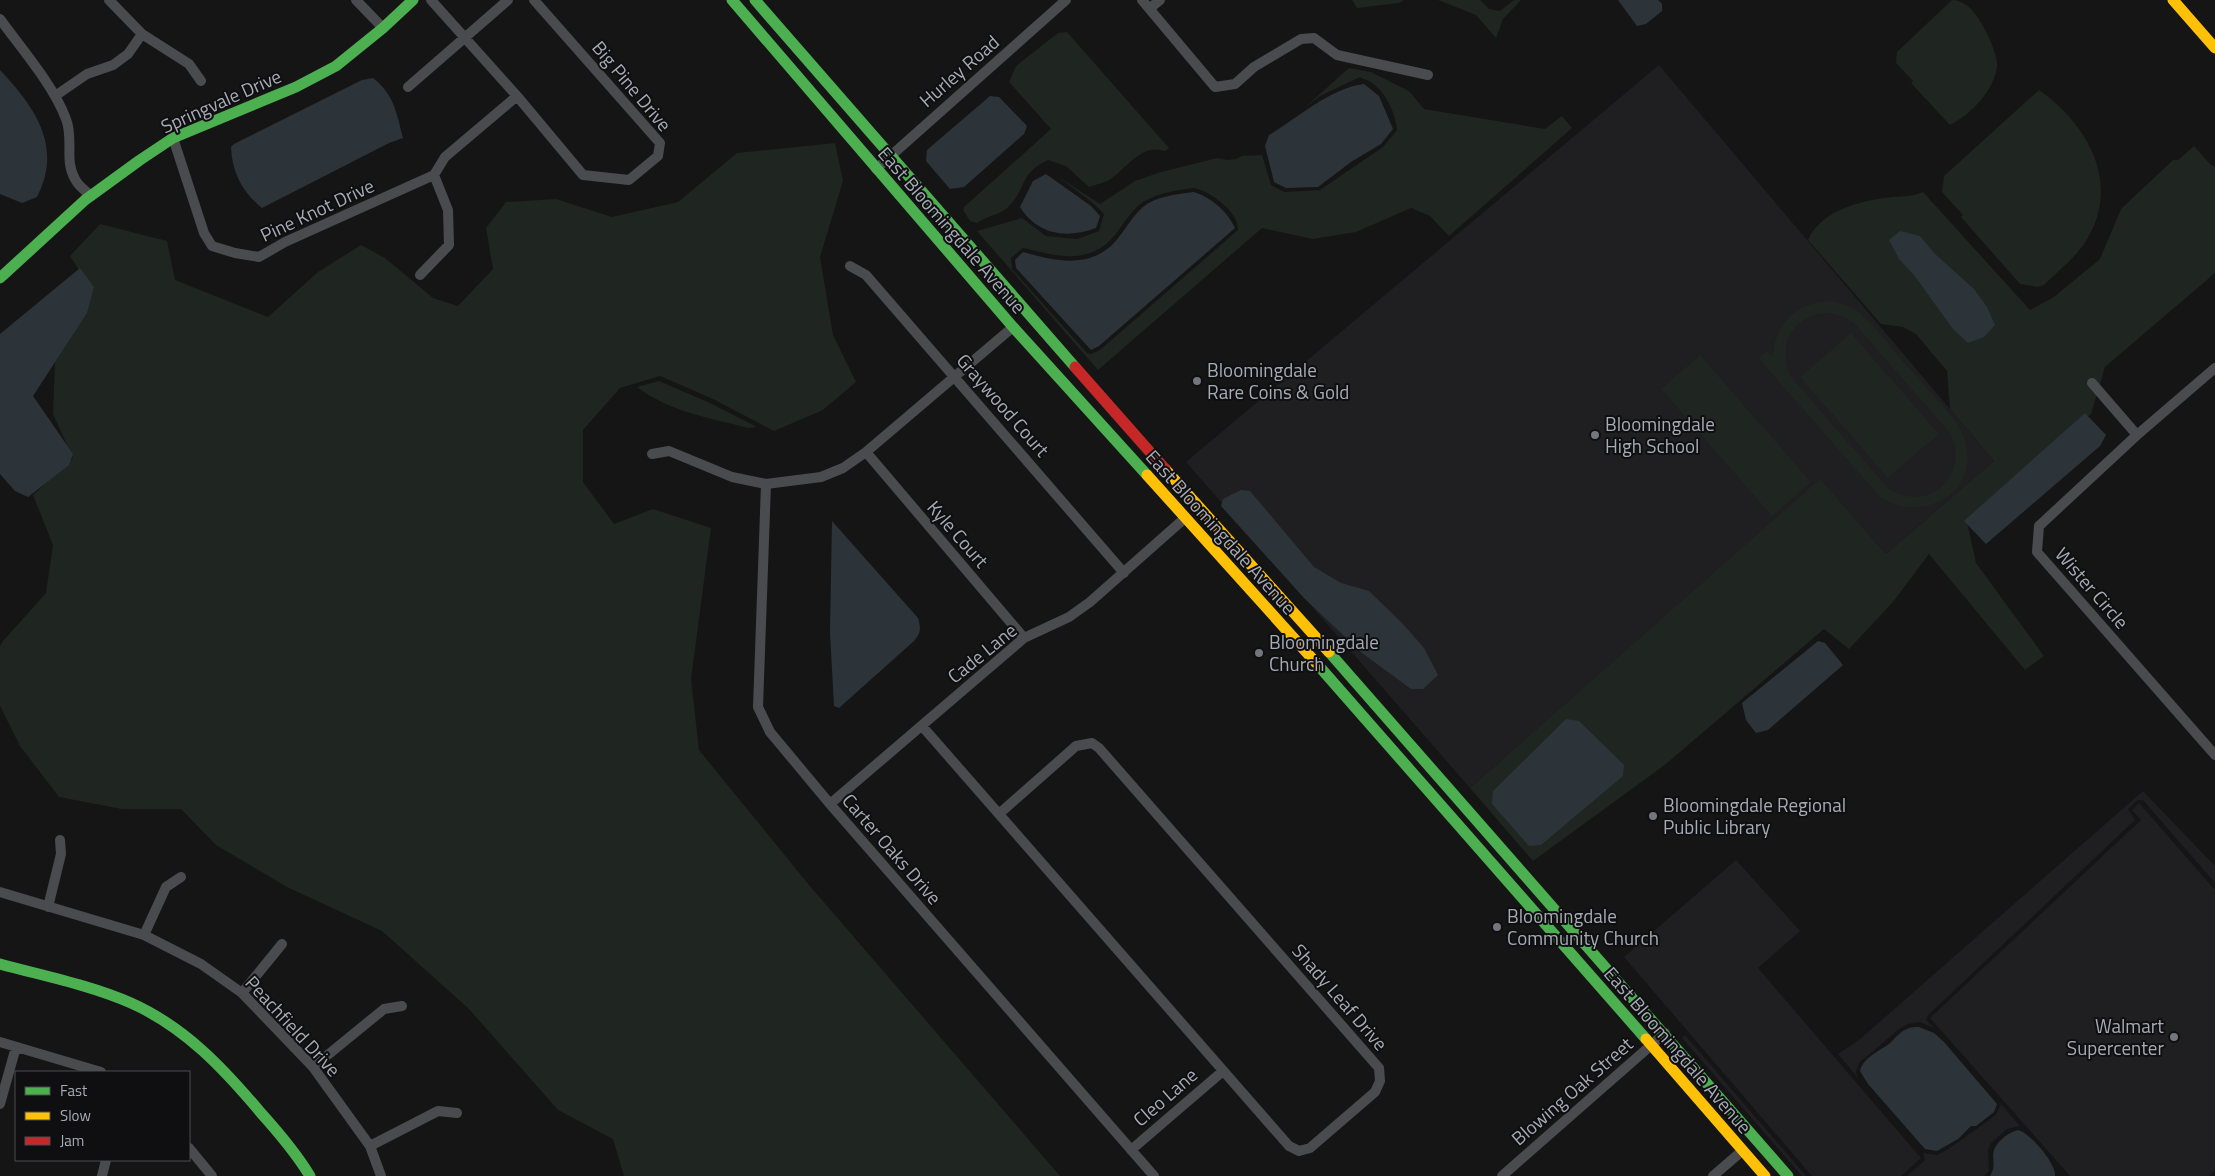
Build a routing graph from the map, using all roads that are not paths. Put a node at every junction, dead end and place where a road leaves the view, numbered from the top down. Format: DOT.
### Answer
graph roads {
  1 [pos="109,0"];
  2 [pos="356,0"];
  3 [pos="413,0"];
  4 [pos="431,0"];
  5 [pos="508,0"];
  6 [pos="534,0"];
  7 [pos="732,0"];
  8 [pos="755,0"];
  9 [pos="1066,0"];
  10 [pos="1142,0"];
  11 [pos="1160,0"];
  12 [pos="2173,0"];
  13 [pos="1150,8"];
  14 [pos="0,19"];
  15 [pos="383,28"];
  16 [pos="142,34"];
  17 [pos="464,38"];
  18 [pos="2215,48"];
  19 [pos="1428,75"];
  20 [pos="200,80"];
  21 [pos="408,87"];
  22 [pos="55,96"];
  23 [pos="517,96"];
  24 [pos="172,138"];
  25 [pos="890,156"];
  26 [pos="876,169"];
  27 [pos="434,175"];
  28 [pos="91,196"];
  29 [pos="850,266"];
  30 [pos="420,276"];
  31 [pos="0,278"];
  32 [pos="1013,327"];
  33 [pos="2215,368"];
  34 [pos="955,377"];
  35 [pos="2092,383"];
  36 [pos="1091,386"];
  37 [pos="1071,392"];
  38 [pos="2137,435"];
  39 [pos="866,452"];
  40 [pos="652,454"];
  41 [pos="766,484"];
  42 [pos="1198,505"];
  43 [pos="1185,518"];
  44 [pos="1124,573"];
  45 [pos="1024,638"];
  46 [pos="922,726"];
  47 [pos="1401,732"];
  48 [pos="1388,743"];
  49 [pos="2215,755"];
  50 [pos="830,804"];
  51 [pos="1000,813"];
  52 [pos="60,840"];
  53 [pos="181,877"];
  54 [pos="0,892"];
  55 [pos="48,907"];
  56 [pos="144,935"];
  57 [pos="282,944"];
  58 [pos="0,964"];
  59 [pos="242,993"];
  60 [pos="402,1006"];
  61 [pos="1665,1033"];
  62 [pos="0,1042"];
  63 [pos="1651,1045"];
  64 [pos="16,1047"];
  65 [pos="313,1067"];
  66 [pos="98,1071"];
  67 [pos="1223,1071"];
  68 [pos="0,1104"];
  69 [pos="457,1113"];
  70 [pos="370,1146"];
  71 [pos="190,1149"];
  72 [pos="1131,1150"];
  73 [pos="1742,1151"];
  74 [pos="106,1161"];
  75 [pos="102,1176"];
  76 [pos="212,1176"];
  77 [pos="310,1176"];
  78 [pos="381,1176"];
  79 [pos="1154,1176"];
  80 [pos="1502,1176"];
  81 [pos="1713,1176"];
  82 [pos="1765,1176"];
  83 [pos="1788,1176"];
  1 -- 16 [label="street"];
  2 -- 15 [label="street"];
  3 -- 15 [label="main road, Springvale Drive"];
  4 -- 17 [label="street, Big Pine Drive"];
  5 -- 17 [label="street"];
  6 -- 23 [label="street, Big Pine Drive"];
  7 -- 26 [label="main road, East Bloomingdale Avenue"];
  8 -- 25 [label="main road, East Bloomingdale Avenue"];
  9 -- 25 [label="street, Hurley Road"];
  10 -- 13 [label="street"];
  11 -- 13 [label="street"];
  12 -- 18 [label="main road"];
  13 -- 19 [label="street"];
  14 -- 22 [label="street"];
  15 -- 24 [label="main road, Springvale Drive"];
  16 -- 20 [label="street"];
  16 -- 22 [label="street"];
  17 -- 21 [label="street"];
  17 -- 23 [label="street, Big Pine Drive"];
  22 -- 28 [label="street"];
  23 -- 27 [label="street"];
  24 -- 27 [label="street, Pine Knot Drive"];
  24 -- 28 [label="main road, Springvale Drive"];
  25 -- 26 [label="street, Hurley Road"];
  25 -- 36 [label="main road, East Bloomingdale Avenue"];
  26 -- 32 [label="main road, East Bloomingdale Avenue"];
  27 -- 30 [label="street"];
  28 -- 31 [label="main road, Springvale Drive"];
  29 -- 34 [label="street, Graywood Court"];
  32 -- 34 [label="street"];
  32 -- 37 [label="main road, East Bloomingdale Avenue"];
  33 -- 38 [label="street, Wister Circle"];
  34 -- 39 [label="street"];
  34 -- 44 [label="street, Graywood Court"];
  35 -- 38 [label="street"];
  36 -- 37 [label="main road"];
  36 -- 42 [label="main road, East Bloomingdale Avenue"];
  37 -- 43 [label="main road, East Bloomingdale Avenue"];
  38 -- 49 [label="street, Wister Circle"];
  39 -- 41 [label="street"];
  39 -- 45 [label="street, Kyle Court"];
  40 -- 41 [label="street"];
  41 -- 50 [label="street, Carter Oaks Drive"];
  42 -- 43 [label="main road"];
  42 -- 47 [label="main road, East Bloomingdale Avenue"];
  43 -- 44 [label="street, Cade Lane"];
  43 -- 48 [label="main road, East Bloomingdale Avenue"];
  44 -- 45 [label="street, Cade Lane"];
  45 -- 46 [label="street, Cade Lane"];
  46 -- 50 [label="street, Cade Lane"];
  46 -- 51 [label="street, Shady Leaf Drive"];
  47 -- 48 [label="main road"];
  47 -- 61 [label="main road, East Bloomingdale Avenue"];
  48 -- 63 [label="main road, East Bloomingdale Avenue"];
  50 -- 72 [label="street, Carter Oaks Drive"];
  51 -- 67 [label="street, Shady Leaf Drive"];
  51 -- 67 [label="street, Shady Leaf Drive"];
  52 -- 55 [label="street"];
  53 -- 56 [label="street"];
  54 -- 55 [label="street, Peachfield Drive"];
  55 -- 56 [label="street, Peachfield Drive"];
  56 -- 59 [label="street, Peachfield Drive"];
  57 -- 59 [label="street"];
  58 -- 77 [label="main road"];
  59 -- 65 [label="street, Peachfield Drive"];
  60 -- 65 [label="street"];
  61 -- 63 [label="street, Blowing Oak Street"];
  61 -- 83 [label="main road, East Bloomingdale Avenue"];
  62 -- 64 [label="street"];
  63 -- 73 [label="main road, East Bloomingdale Avenue"];
  63 -- 80 [label="street, Blowing Oak Street"];
  64 -- 66 [label="street"];
  64 -- 68 [label="street"];
  65 -- 70 [label="street, Peachfield Drive"];
  67 -- 72 [label="street, Cleo Lane"];
  69 -- 70 [label="street"];
  70 -- 78 [label="street, Peachfield Drive"];
  71 -- 76 [label="street"];
  72 -- 79 [label="street, Carter Oaks Drive"];
  73 -- 81 [label="street"];
  73 -- 82 [label="main road, East Bloomingdale Avenue"];
  74 -- 75 [label="street"];
}
